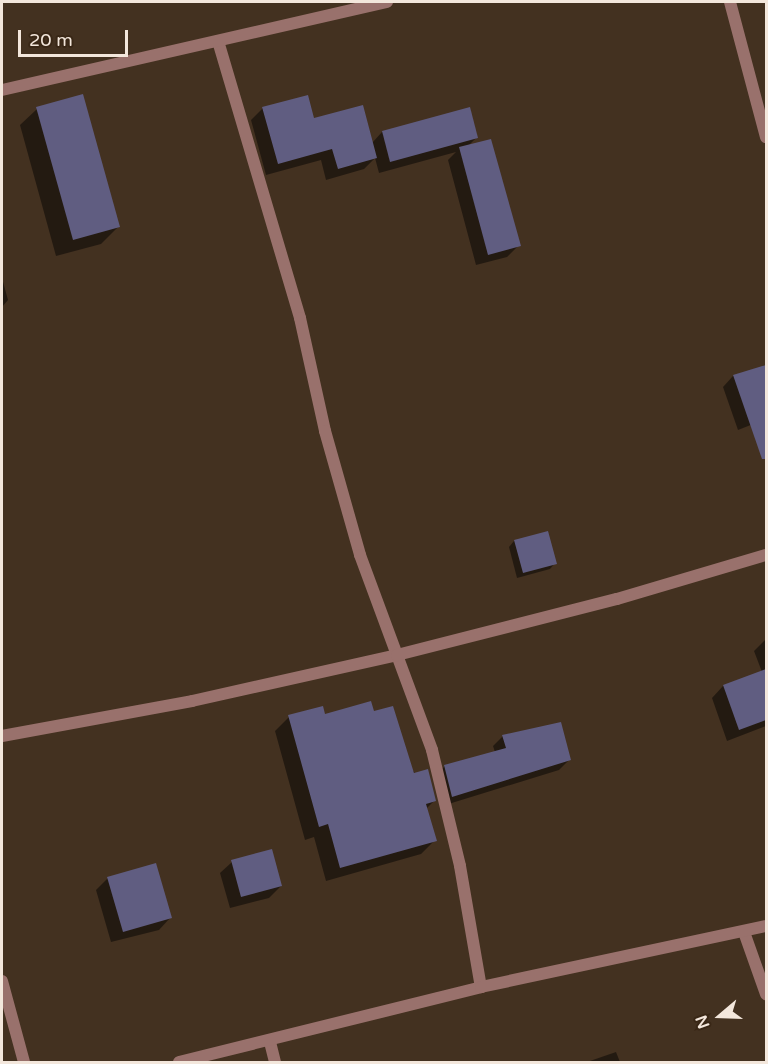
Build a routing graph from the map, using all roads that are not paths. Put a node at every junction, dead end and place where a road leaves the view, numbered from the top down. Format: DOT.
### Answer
graph roads {
  1 [pos="387,2"];
  2 [pos="730,2"];
  3 [pos="218,41"];
  4 [pos="2,90"];
  5 [pos="766,137"];
  6 [pos="766,555"];
  7 [pos="397,655"];
  8 [pos="2,736"];
  9 [pos="766,926"];
  10 [pos="744,932"];
  11 [pos="2,981"];
  12 [pos="481,987"];
  13 [pos="766,994"];
  14 [pos="270,1042"];
  15 [pos="24,1062"];
  16 [pos="179,1062"];
  17 [pos="275,1062"];
  1 -- 3 [label="street"];
  2 -- 5 [label="street"];
  3 -- 4 [label="street"];
  3 -- 7 [label="street"];
  6 -- 7 [label="street"];
  7 -- 8 [label="street"];
  7 -- 12 [label="street"];
  9 -- 10 [label="street"];
  10 -- 12 [label="street"];
  10 -- 13 [label="street"];
  11 -- 15 [label="street"];
  12 -- 14 [label="street"];
  14 -- 16 [label="street"];
  14 -- 17 [label="street"];
}
